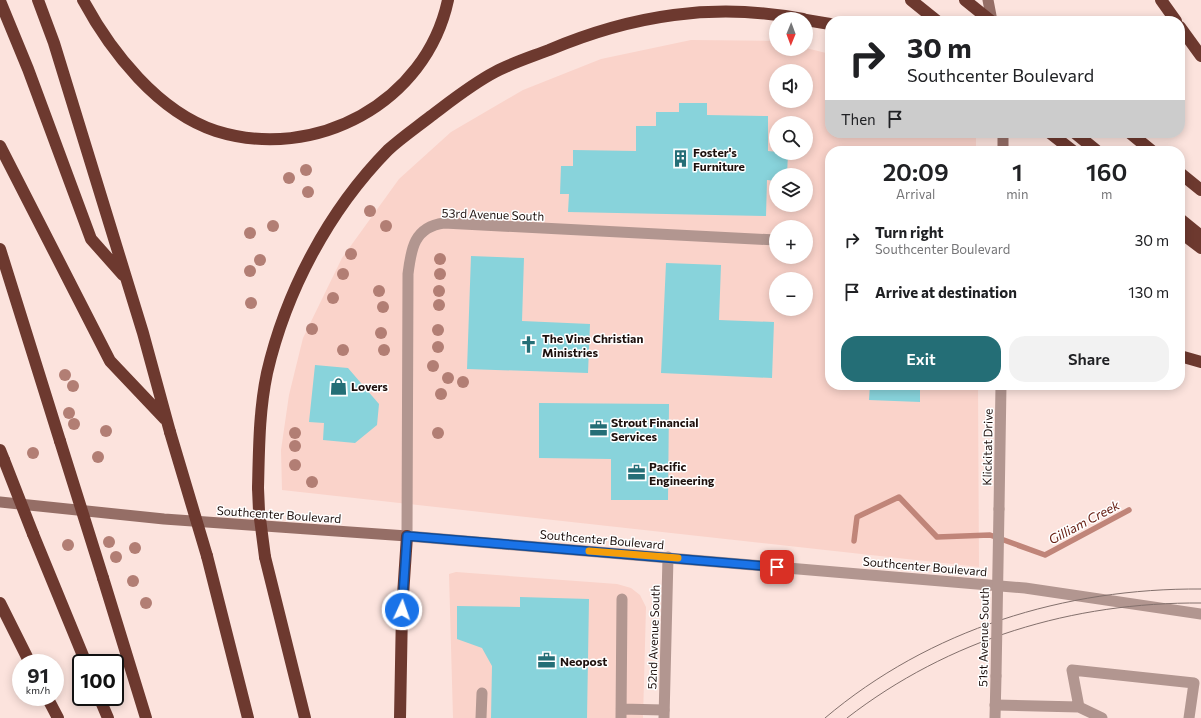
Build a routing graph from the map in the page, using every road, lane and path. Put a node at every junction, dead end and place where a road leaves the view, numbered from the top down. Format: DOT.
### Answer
graph roads {
  1 [pos="0,0"];
  2 [pos="38,0"];
  3 [pos="83,0"];
  4 [pos="448,0"];
  5 [pos="911,0"];
  6 [pos="965,0"];
  7 [pos="988,0"];
  8 [pos="1161,0"];
  9 [pos="769,13"];
  10 [pos="931,16"];
  11 [pos="986,16"];
  12 [pos="991,16"];
  13 [pos="1172,16"];
  14 [pos="813,21"];
  15 [pos="825,23"];
  16 [pos="1185,34"];
  17 [pos="1201,56"];
  18 [pos="1056,138"];
  19 [pos="1081,138"];
  20 [pos="1136,138"];
  21 [pos="0,146"];
  22 [pos="1067,146"];
  23 [pos="1091,146"];
  24 [pos="1146,146"];
  25 [pos="1185,177"];
  26 [pos="1201,190"];
  27 [pos="1185,223"];
  28 [pos="1185,236"];
  29 [pos="1201,236"];
  30 [pos="769,240"];
  31 [pos="1201,248"];
  32 [pos="0,249"];
  33 [pos="126,279"];
  34 [pos="1185,357"];
  35 [pos="1201,362"];
  36 [pos="1001,390"];
  37 [pos="166,420"];
  38 [pos="2,455"];
  39 [pos="0,502"];
  40 [pos="999,509"];
  41 [pos="407,536"];
  42 [pos="668,558"];
  43 [pos="622,599"];
  44 [pos="0,603"];
  45 [pos="1201,614"];
  46 [pos="26,654"];
  47 [pos="82,654"];
  48 [pos="482,693"];
  49 [pos="995,705"];
  50 [pos="52,706"];
  51 [pos="103,706"];
  52 [pos="1079,707"];
  53 [pos="621,713"];
  54 [pos="664,714"];
  55 [pos="58,718"];
  56 [pos="108,718"];
  57 [pos="146,718"];
  58 [pos="248,718"];
  59 [pos="305,718"];
  60 [pos="400,718"];
  61 [pos="481,718"];
  62 [pos="994,718"];
  63 [pos="1102,718"];
  64 [pos="1189,718"];
  1 -- 33 [label="highway"];
  2 -- 33 [label="highway"];
  3 -- 4 [label="highway"];
  5 -- 10 [label="highway"];
  6 -- 11 [label="highway"];
  7 -- 12 [label="main road"];
  8 -- 13 [label="highway"];
  9 -- 59 [label="highway, bridge"];
  14 -- 15 [label="highway"];
  16 -- 17 [label="highway"];
  18 -- 22 [label="highway"];
  19 -- 23 [label="highway"];
  20 -- 24 [label="highway"];
  21 -- 37 [label="highway"];
  25 -- 26 [label="highway"];
  27 -- 29 [label="highway"];
  28 -- 31 [label="highway"];
  30 -- 41 [label="street, 53rd Avenue South"];
  32 -- 57 [label="highway, bridge"];
  33 -- 37 [label="highway"];
  34 -- 35 [label="highway"];
  36 -- 40 [label="street, Klickitat Drive"];
  37 -- 58 [label="highway, bridge"];
  38 -- 47 [label="highway, bridge"];
  39 -- 41 [label="main road, Southcenter Boulevard"];
  40 -- 49 [label="street, 51st Avenue South, bridge"];
  41 -- 42 [label="street, Southcenter Boulevard"];
  41 -- 60 [label="highway"];
  42 -- 45 [label="street, Southcenter Boulevard"];
  42 -- 54 [label="street, 52nd Avenue South"];
  43 -- 53 [label="street"];
  44 -- 46 [label="highway"];
  48 -- 61 [label="street"];
  49 -- 52 [label="street"];
  49 -- 62 [label="street, 51st Avenue South"];
  50 -- 55 [label="highway"];
  51 -- 56 [label="highway"];
  52 -- 63 [label="street"];
  52 -- 64 [label="street"];
  53 -- 54 [label="street"];
}
